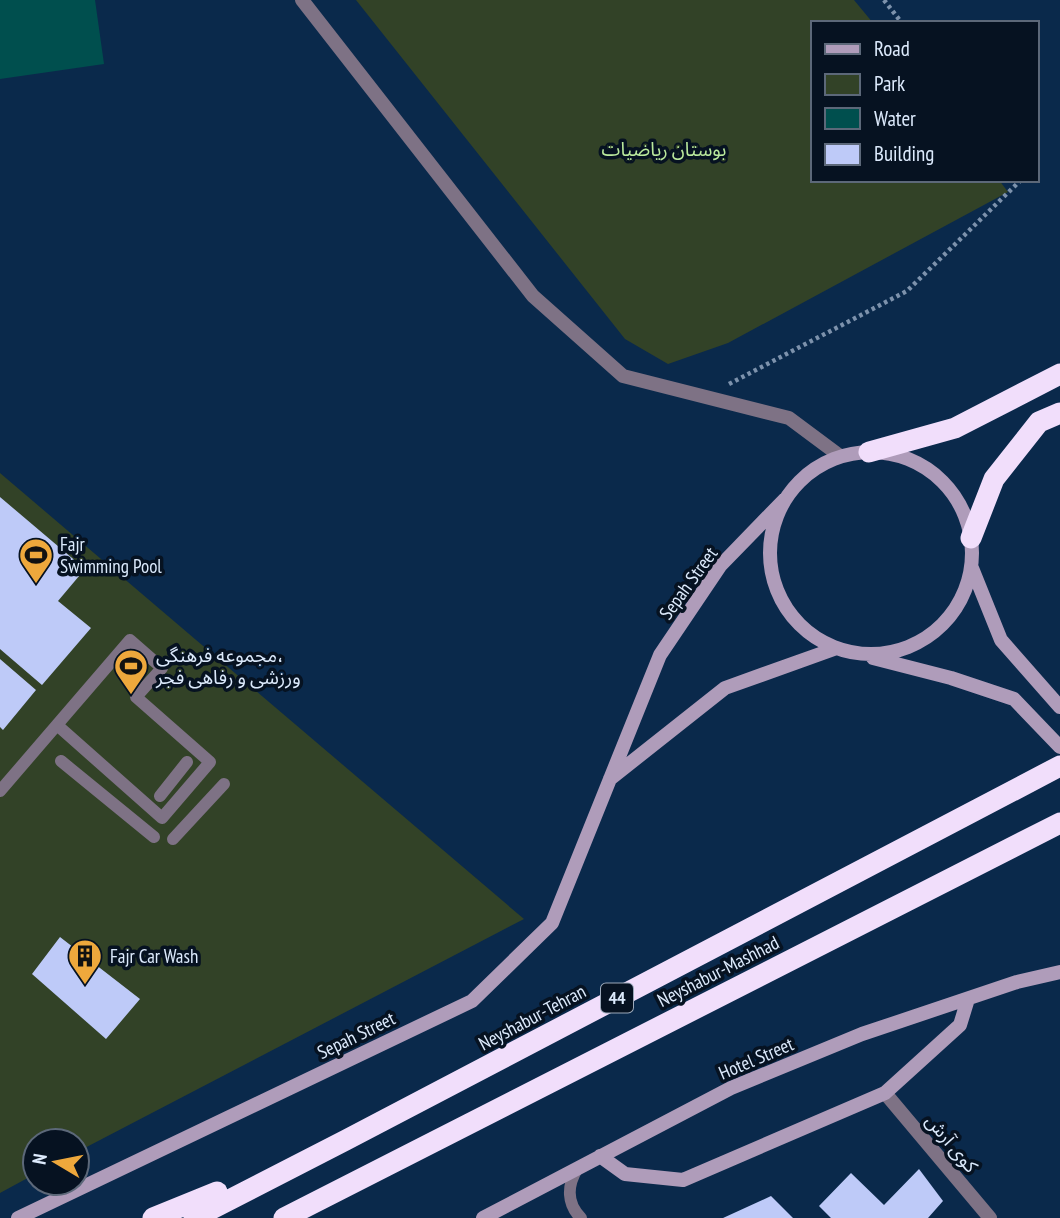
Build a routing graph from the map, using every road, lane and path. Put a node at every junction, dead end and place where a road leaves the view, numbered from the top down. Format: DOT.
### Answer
graph roads {
  1 [pos="302,0"];
  2 [pos="884,0"];
  3 [pos="900,21"];
  4 [pos="1019,182"];
  5 [pos="1060,374"];
  6 [pos="706,397"];
  7 [pos="1060,413"];
  8 [pos="869,452"];
  9 [pos="840,456"];
  10 [pos="785,499"];
  11 [pos="971,538"];
  12 [pos="971,568"];
  13 [pos="834,649"];
  14 [pos="862,655"];
  15 [pos="1060,707"];
  16 [pos="57,725"];
  17 [pos="1060,747"];
  18 [pos="61,761"];
  19 [pos="187,762"];
  20 [pos="1060,766"];
  21 [pos="609,780"];
  22 [pos="224,784"];
  23 [pos="0,791"];
  24 [pos="160,796"];
  25 [pos="1060,823"];
  26 [pos="154,837"];
  27 [pos="173,839"];
  28 [pos="1060,972"];
  29 [pos="968,999"];
  30 [pos="885,1093"];
  31 [pos="346,1140"];
  32 [pos="600,1156"];
  33 [pos="577,1169"];
  34 [pos="362,1178"];
  35 [pos="18,1218"];
  36 [pos="153,1218"];
  37 [pos="194,1218"];
  38 [pos="285,1218"];
  39 [pos="301,1218"];
  40 [pos="483,1218"];
  41 [pos="581,1218"];
  42 [pos="990,1218"];
  1 -- 6 [label="street"];
  2 -- 3 [label="path"];
  4 -- 6 [label="path"];
  5 -- 8 [label="highway"];
  6 -- 9 [label="street"];
  7 -- 11 [label="highway"];
  8 -- 9 [label="main road"];
  8 -- 11 [label="main road"];
  9 -- 10 [label="main road"];
  10 -- 13 [label="main road"];
  10 -- 21 [label="main road, Sepah Street"];
  11 -- 12 [label="main road"];
  12 -- 14 [label="main road"];
  12 -- 15 [label="main road"];
  13 -- 14 [label="main road"];
  13 -- 21 [label="main road, Sepah Street"];
  14 -- 17 [label="main road"];
  16 -- 16 [label="lane"];
  16 -- 23 [label="lane"];
  18 -- 26 [label="lane"];
  19 -- 24 [label="lane"];
  20 -- 31 [label="highway, Neyshabur-Tehran / 44"];
  21 -- 35 [label="main road, Sepah Street"];
  22 -- 27 [label="lane"];
  25 -- 34 [label="highway, Neyshabur-Mashhad / 44"];
  28 -- 29 [label="main road, Hotel Street"];
  29 -- 30 [label="main road"];
  29 -- 32 [label="main road, Hotel Street"];
  30 -- 32 [label="main road"];
  30 -- 42 [label="street, کوی آرش"];
  31 -- 36 [label="highway"];
  31 -- 37 [label="highway, Neyshabur-Tehran / 44"];
  32 -- 33 [label="main road, Hotel Street"];
  33 -- 40 [label="main road, Hotel Street"];
  33 -- 41 [label="lane"];
  34 -- 38 [label="highway, Neyshabur-Mashhad / 44"];
  34 -- 39 [label="highway"];
}
